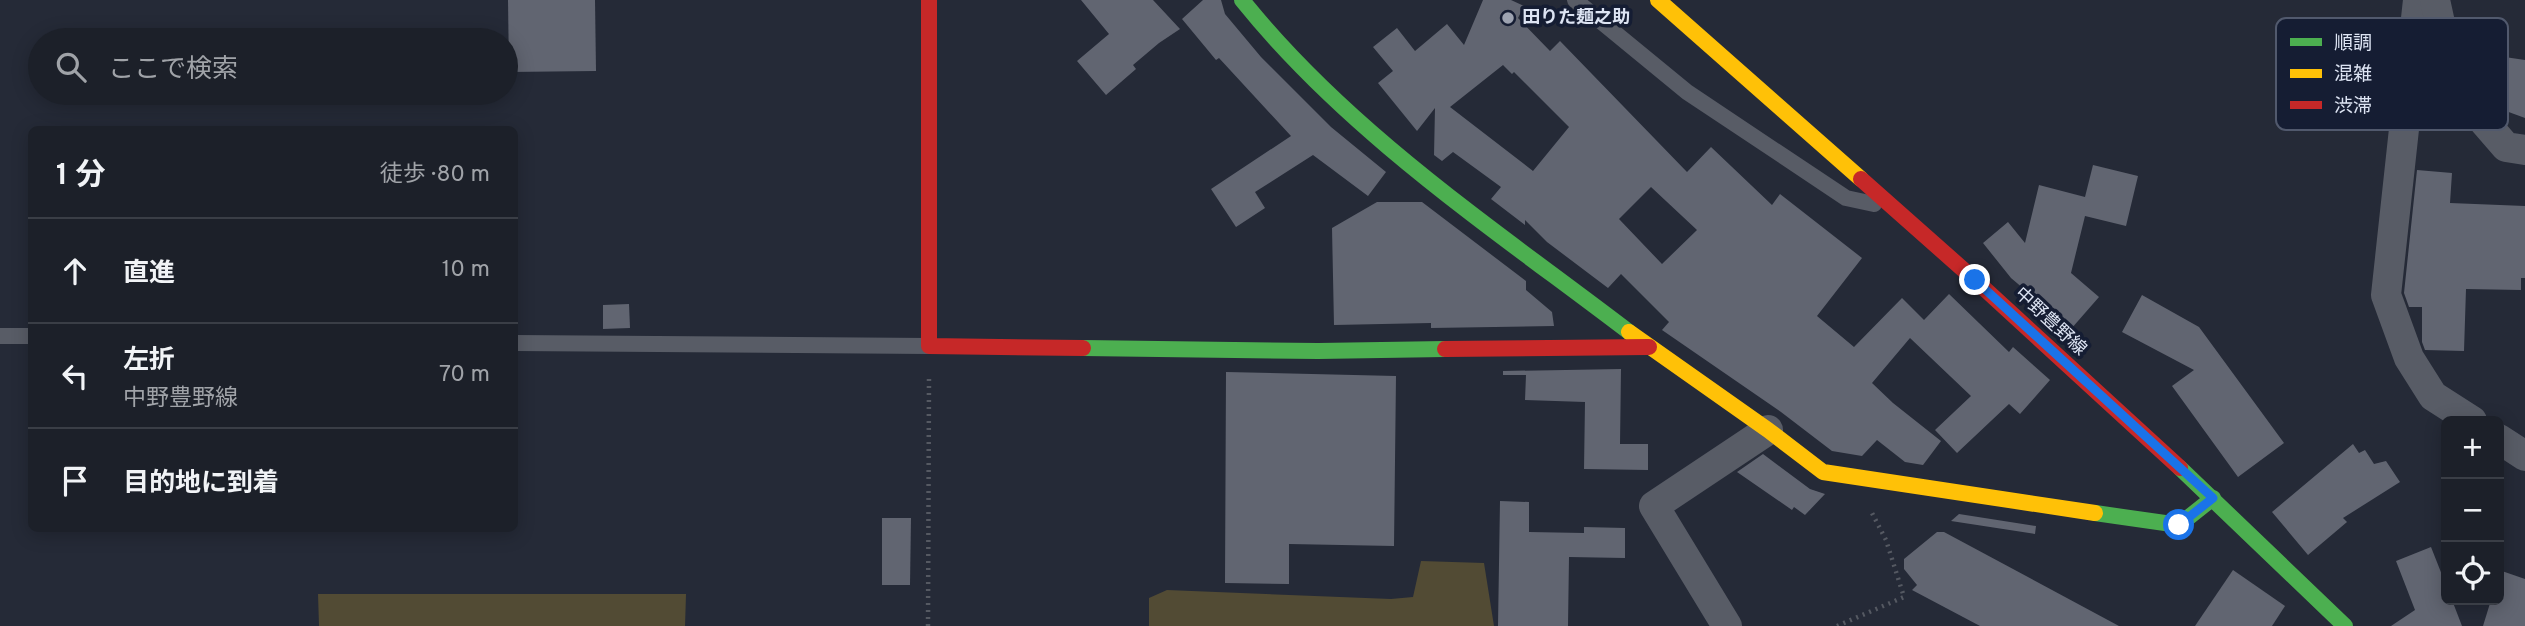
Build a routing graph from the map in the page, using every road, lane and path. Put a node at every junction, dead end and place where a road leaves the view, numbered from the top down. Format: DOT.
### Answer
graph roads {
  1 [pos="929,0"];
  2 [pos="1242,0"];
  3 [pos="1575,0"];
  4 [pos="1658,0"];
  5 [pos="2418,0"];
  6 [pos="2435,0"];
  7 [pos="2416,18"];
  8 [pos="2439,18"];
  9 [pos="2404,130"];
  10 [pos="2491,130"];
  11 [pos="2525,150"];
  12 [pos="1894,209"];
  13 [pos="0,336"];
  14 [pos="28,336"];
  15 [pos="518,343"];
  16 [pos="929,346"];
  17 [pos="1649,346"];
  18 [pos="2464,416"];
  19 [pos="1769,430"];
  20 [pos="2504,442"];
  21 [pos="2525,456"];
  22 [pos="2213,498"];
  23 [pos="1869,508"];
  24 [pos="928,626"];
  25 [pos="1727,626"];
  26 [pos="1838,626"];
  27 [pos="2345,626"];
  1 -- 16 [label="street"];
  2 -- 17 [label="street"];
  3 -- 12 [label="lane"];
  4 -- 12 [label="street, 中野豊野線"];
  5 -- 7 [label="street"];
  6 -- 8 [label="street"];
  9 -- 18 [label="street"];
  10 -- 11 [label="street"];
  12 -- 22 [label="street, 中野豊野線"];
  13 -- 14 [label="lane"];
  15 -- 16 [label="lane"];
  16 -- 17 [label="street"];
  16 -- 24 [label="path"];
  17 -- 19 [label="street"];
  19 -- 22 [label="street"];
  19 -- 25 [label="street"];
  20 -- 21 [label="street"];
  22 -- 27 [label="street, 中野豊野線"];
  23 -- 26 [label="path"];
}
